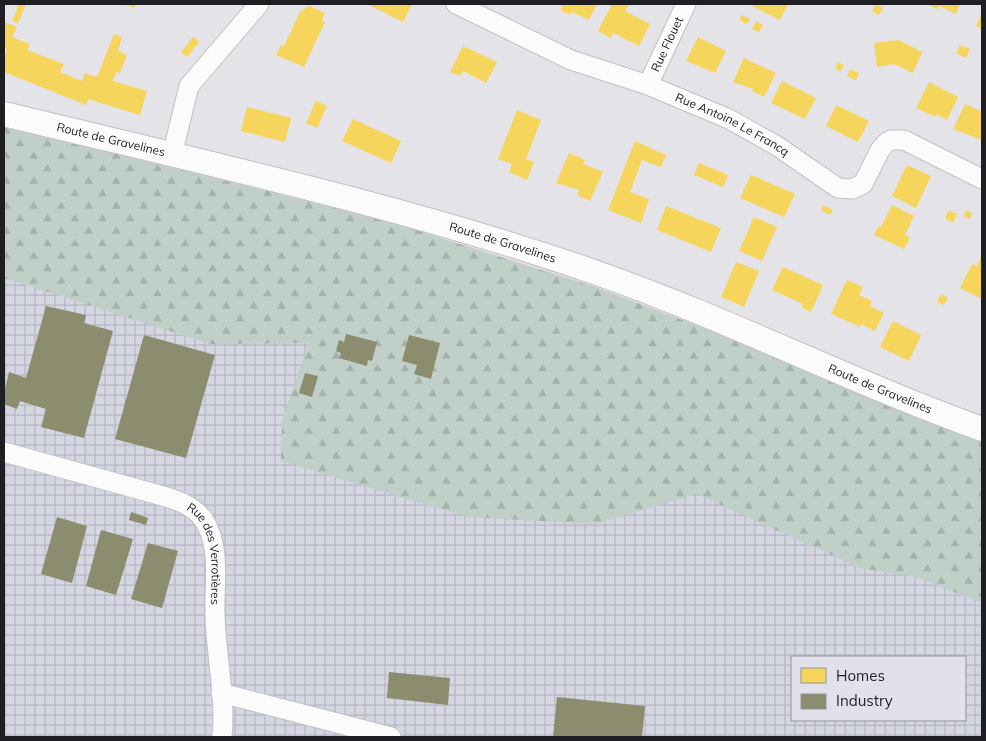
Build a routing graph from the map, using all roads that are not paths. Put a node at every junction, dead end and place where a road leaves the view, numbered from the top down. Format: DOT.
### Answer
graph roads {
  1 [pos="259,4"];
  2 [pos="456,4"];
  3 [pos="686,4"];
  4 [pos="648,85"];
  5 [pos="4,114"];
  6 [pos="172,155"];
  7 [pos="982,179"];
  8 [pos="981,425"];
  9 [pos="4,452"];
  10 [pos="221,693"];
  11 [pos="222,737"];
  12 [pos="391,737"];
  1 -- 6 [label="street"];
  2 -- 4 [label="street, Rue Antoine Le Francq"];
  3 -- 4 [label="street, Rue Flouet"];
  4 -- 7 [label="street, Rue Antoine Le Francq"];
  5 -- 6 [label="main road, Route de Gravelines"];
  6 -- 8 [label="main road, Route de Gravelines"];
  9 -- 10 [label="street, Rue des Verrotières"];
  10 -- 11 [label="street, Rue des Verrotières"];
  10 -- 12 [label="street"];
}
